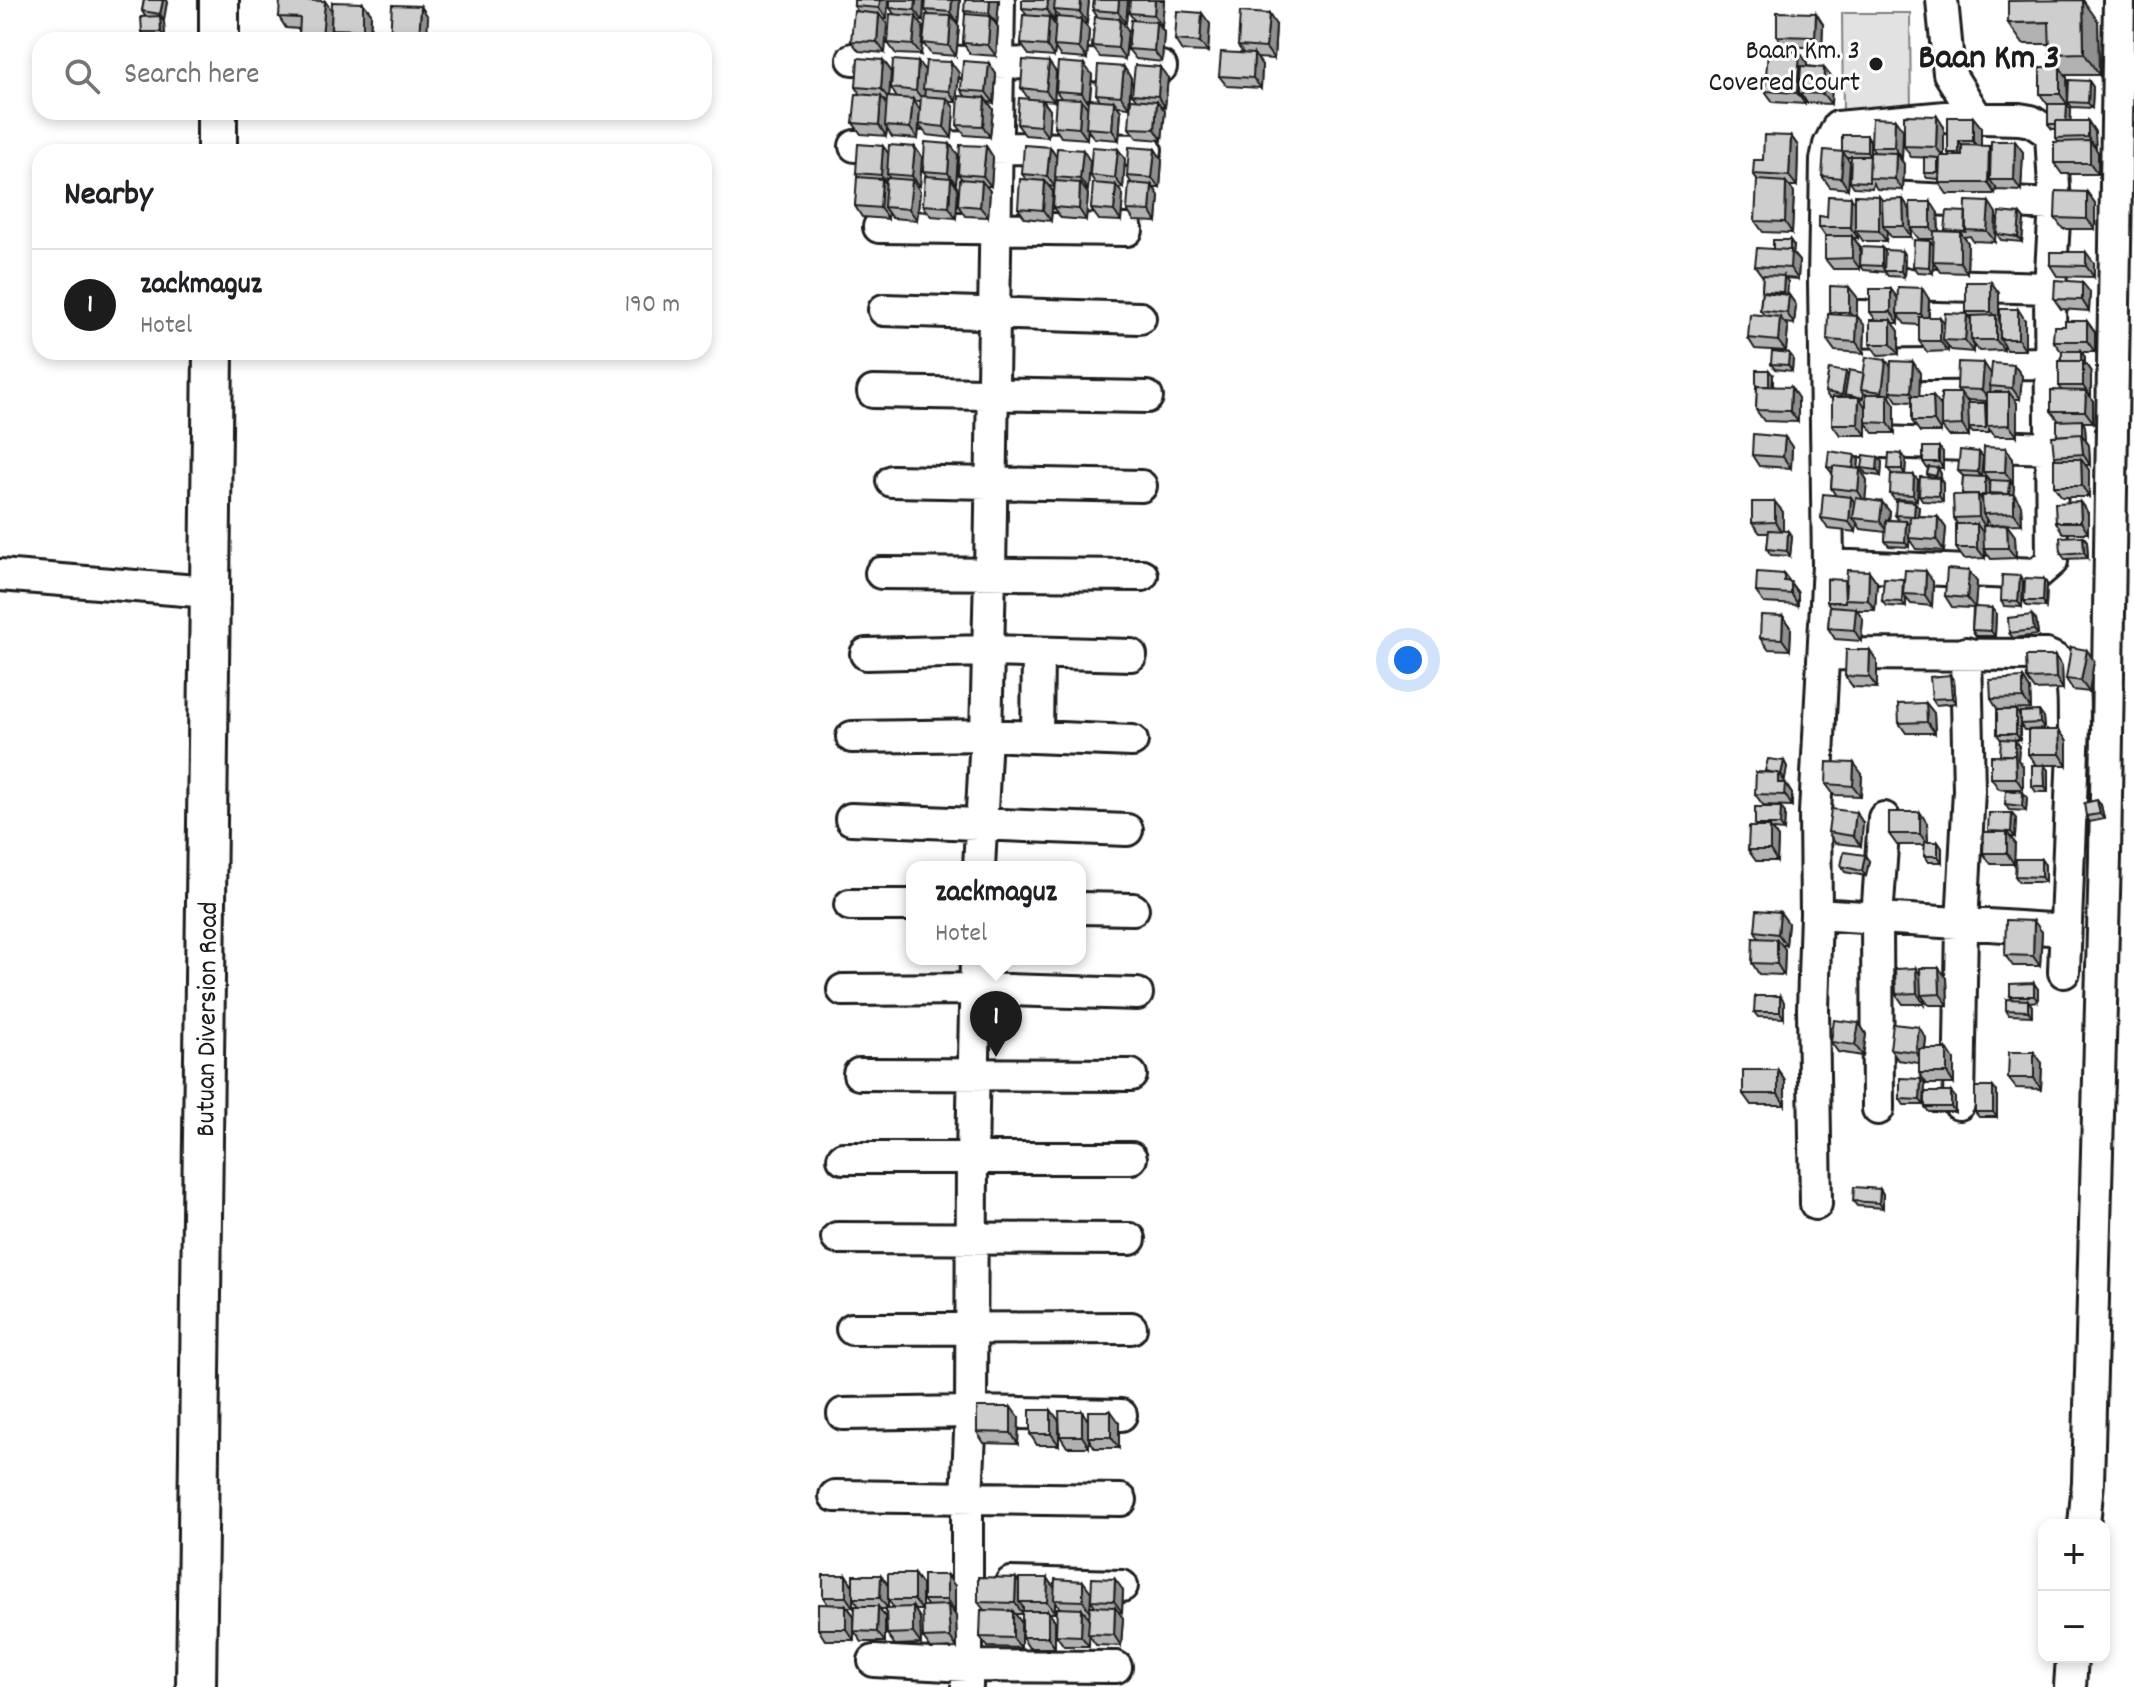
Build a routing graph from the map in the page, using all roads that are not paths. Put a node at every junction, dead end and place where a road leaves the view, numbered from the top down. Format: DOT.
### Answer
graph roads {
  1 [pos="219,0"];
  2 [pos="999,0"];
  3 [pos="1942,0"];
  4 [pos="2119,0"];
  5 [pos="219,32"];
  6 [pos="853,59"];
  7 [pos="998,63"];
  8 [pos="1161,67"];
  9 [pos="1949,73"];
  10 [pos="1977,118"];
  11 [pos="217,120"];
  12 [pos="1930,120"];
  13 [pos="217,144"];
  14 [pos="855,146"];
  15 [pos="995,147"];
  16 [pos="1146,150"];
  17 [pos="1826,194"];
  18 [pos="2055,205"];
  19 [pos="879,227"];
  20 [pos="994,228"];
  21 [pos="1127,230"];
  22 [pos="1824,282"];
  23 [pos="2050,288"];
  24 [pos="884,310"];
  25 [pos="992,311"];
  26 [pos="1140,318"];
  27 [pos="213,360"];
  28 [pos="2051,363"];
  29 [pos="1826,365"];
  30 [pos="873,392"];
  31 [pos="992,394"];
  32 [pos="1147,397"];
  33 [pos="2123,424"];
  34 [pos="1827,440"];
  35 [pos="2051,448"];
  36 [pos="892,481"];
  37 [pos="992,481"];
  38 [pos="1141,486"];
  39 [pos="1828,565"];
  40 [pos="881,573"];
  41 [pos="990,573"];
  42 [pos="0,575"];
  43 [pos="1142,575"];
  44 [pos="209,592"];
  45 [pos="987,651"];
  46 [pos="1038,653"];
  47 [pos="1966,653"];
  48 [pos="866,654"];
  49 [pos="1825,654"];
  50 [pos="1131,655"];
  51 [pos="986,735"];
  52 [pos="852,737"];
  53 [pos="1037,737"];
  54 [pos="1132,741"];
  55 [pos="1884,818"];
  56 [pos="851,819"];
  57 [pos="2120,823"];
  58 [pos="980,824"];
  59 [pos="1127,830"];
  60 [pos="979,861"];
  61 [pos="850,905"];
  62 [pos="906,905"];
  63 [pos="1086,908"];
  64 [pos="1133,909"];
  65 [pos="1816,914"];
  66 [pos="1877,918"];
  67 [pos="1962,924"];
  68 [pos="2065,930"];
  69 [pos="976,965"];
  70 [pos="2064,972"];
  71 [pos="975,989"];
  72 [pos="843,990"];
  73 [pos="1137,994"];
  74 [pos="859,1074"];
  75 [pos="974,1074"];
  76 [pos="1131,1075"];
  77 [pos="1959,1104"];
  78 [pos="1878,1109"];
  79 [pos="843,1158"];
  80 [pos="972,1158"];
  81 [pos="1131,1158"];
  82 [pos="1816,1204"];
  83 [pos="837,1238"];
  84 [pos="972,1239"];
  85 [pos="1130,1239"];
  86 [pos="1131,1328"];
  87 [pos="852,1329"];
  88 [pos="972,1331"];
  89 [pos="971,1412"];
  90 [pos="843,1414"];
  91 [pos="1121,1415"];
  92 [pos="835,1496"];
  93 [pos="967,1497"];
  94 [pos="1121,1500"];
  95 [pos="2085,1519"];
  96 [pos="953,1582"];
  97 [pos="1122,1586"];
  98 [pos="874,1661"];
  99 [pos="2072,1663"];
  100 [pos="1116,1667"];
  101 [pos="967,1676"];
  102 [pos="196,1687"];
  103 [pos="2070,1687"];
  1 -- 5 [label="main road"];
  2 -- 7 [label="street"];
  3 -- 9 [label="street"];
  4 -- 33 [label="street"];
  6 -- 7 [label="street"];
  7 -- 8 [label="street"];
  7 -- 15 [label="street"];
  9 -- 10 [label="street"];
  9 -- 12 [label="street"];
  10 -- 12 [label="street"];
  10 -- 18 [label="street"];
  11 -- 13 [label="main road"];
  12 -- 17 [label="street"];
  14 -- 15 [label="street"];
  15 -- 16 [label="street"];
  15 -- 20 [label="street"];
  17 -- 18 [label="street"];
  17 -- 22 [label="street"];
  18 -- 23 [label="street"];
  19 -- 20 [label="street"];
  20 -- 21 [label="street"];
  20 -- 25 [label="street"];
  22 -- 23 [label="street"];
  22 -- 29 [label="street"];
  23 -- 28 [label="street"];
  24 -- 25 [label="street"];
  25 -- 26 [label="street"];
  25 -- 31 [label="street"];
  27 -- 44 [label="main road, Butuan Diversion Road"];
  28 -- 29 [label="street"];
  28 -- 35 [label="street"];
  29 -- 34 [label="street"];
  30 -- 31 [label="street"];
  31 -- 32 [label="street"];
  31 -- 37 [label="street"];
  33 -- 57 [label="street"];
  34 -- 35 [label="street"];
  34 -- 39 [label="street"];
  35 -- 39 [label="street"];
  36 -- 37 [label="street"];
  37 -- 38 [label="street"];
  37 -- 41 [label="street"];
  39 -- 49 [label="street"];
  40 -- 41 [label="street"];
  41 -- 43 [label="street"];
  41 -- 45 [label="street"];
  42 -- 44 [label="street"];
  44 -- 102 [label="main road, Butuan Diversion Road"];
  45 -- 46 [label="street"];
  45 -- 48 [label="street"];
  45 -- 51 [label="street"];
  46 -- 50 [label="street"];
  46 -- 53 [label="street"];
  47 -- 49 [label="street"];
  47 -- 67 [label="street"];
  47 -- 68 [label="street"];
  49 -- 65 [label="street"];
  51 -- 52 [label="street"];
  51 -- 53 [label="street"];
  51 -- 58 [label="street"];
  53 -- 54 [label="street"];
  55 -- 66 [label="street"];
  56 -- 58 [label="street"];
  57 -- 95 [label="street"];
  58 -- 59 [label="street"];
  58 -- 60 [label="street"];
  61 -- 62 [label="street"];
  63 -- 64 [label="street"];
  65 -- 66 [label="street"];
  65 -- 82 [label="street"];
  66 -- 67 [label="street"];
  66 -- 78 [label="street"];
  67 -- 68 [label="street"];
  67 -- 77 [label="street"];
  68 -- 70 [label="street"];
  69 -- 71 [label="street"];
  71 -- 72 [label="street"];
  71 -- 73 [label="street"];
  71 -- 75 [label="street"];
  74 -- 75 [label="street"];
  75 -- 76 [label="street"];
  75 -- 80 [label="street"];
  79 -- 80 [label="street"];
  80 -- 81 [label="street"];
  80 -- 84 [label="street"];
  83 -- 84 [label="street"];
  84 -- 85 [label="street"];
  84 -- 88 [label="street"];
  86 -- 88 [label="street"];
  87 -- 88 [label="street"];
  88 -- 89 [label="street"];
  89 -- 90 [label="street"];
  89 -- 91 [label="street"];
  89 -- 93 [label="street"];
  92 -- 93 [label="street"];
  93 -- 94 [label="street"];
  93 -- 96 [label="street"];
  96 -- 97 [label="street"];
  96 -- 101 [label="street"];
  98 -- 101 [label="street"];
  99 -- 103 [label="street"];
  100 -- 101 [label="street"];
}
